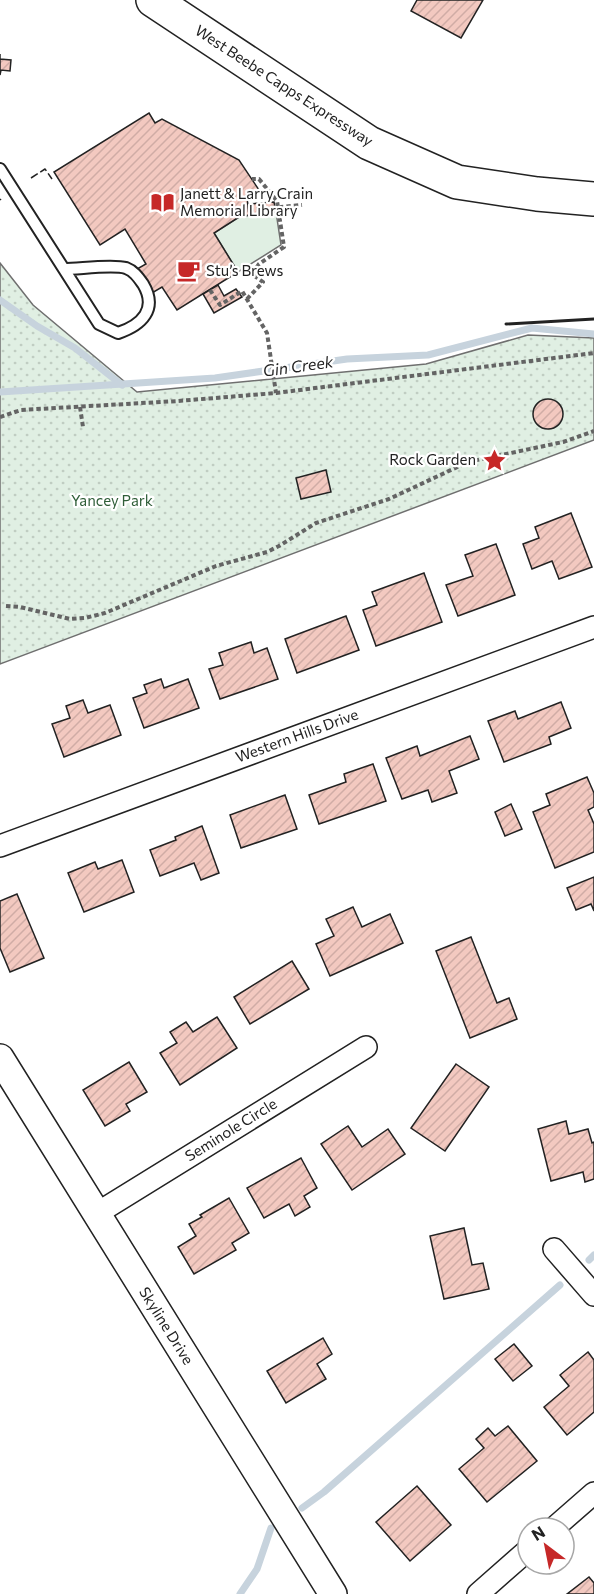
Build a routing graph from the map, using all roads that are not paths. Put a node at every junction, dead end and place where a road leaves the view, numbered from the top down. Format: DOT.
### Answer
graph roads {
  1 [pos="153,0"];
  2 [pos="0,169"];
  3 [pos="594,199"];
  4 [pos="64,269"];
  5 [pos="594,628"];
  6 [pos="0,846"];
  7 [pos="366,1047"];
  8 [pos="0,1058"];
  9 [pos="96,1214"];
  10 [pos="554,1249"];
  11 [pos="594,1295"];
  12 [pos="594,1493"];
  13 [pos="568,1516"];
  14 [pos="516,1561"];
  15 [pos="333,1594"];
  16 [pos="478,1594"];
  1 -- 3 [label="main road, West Beebe Capps Expressway"];
  2 -- 4 [label="lane"];
  4 -- 4 [label="lane"];
  5 -- 6 [label="street, Western Hills Drive"];
  7 -- 9 [label="street, Seminole Circle"];
  8 -- 9 [label="street, Skyline Drive"];
  9 -- 15 [label="street, Skyline Drive"];
  10 -- 11 [label="street"];
  12 -- 13 [label="street"];
  14 -- 16 [label="street"];
}
